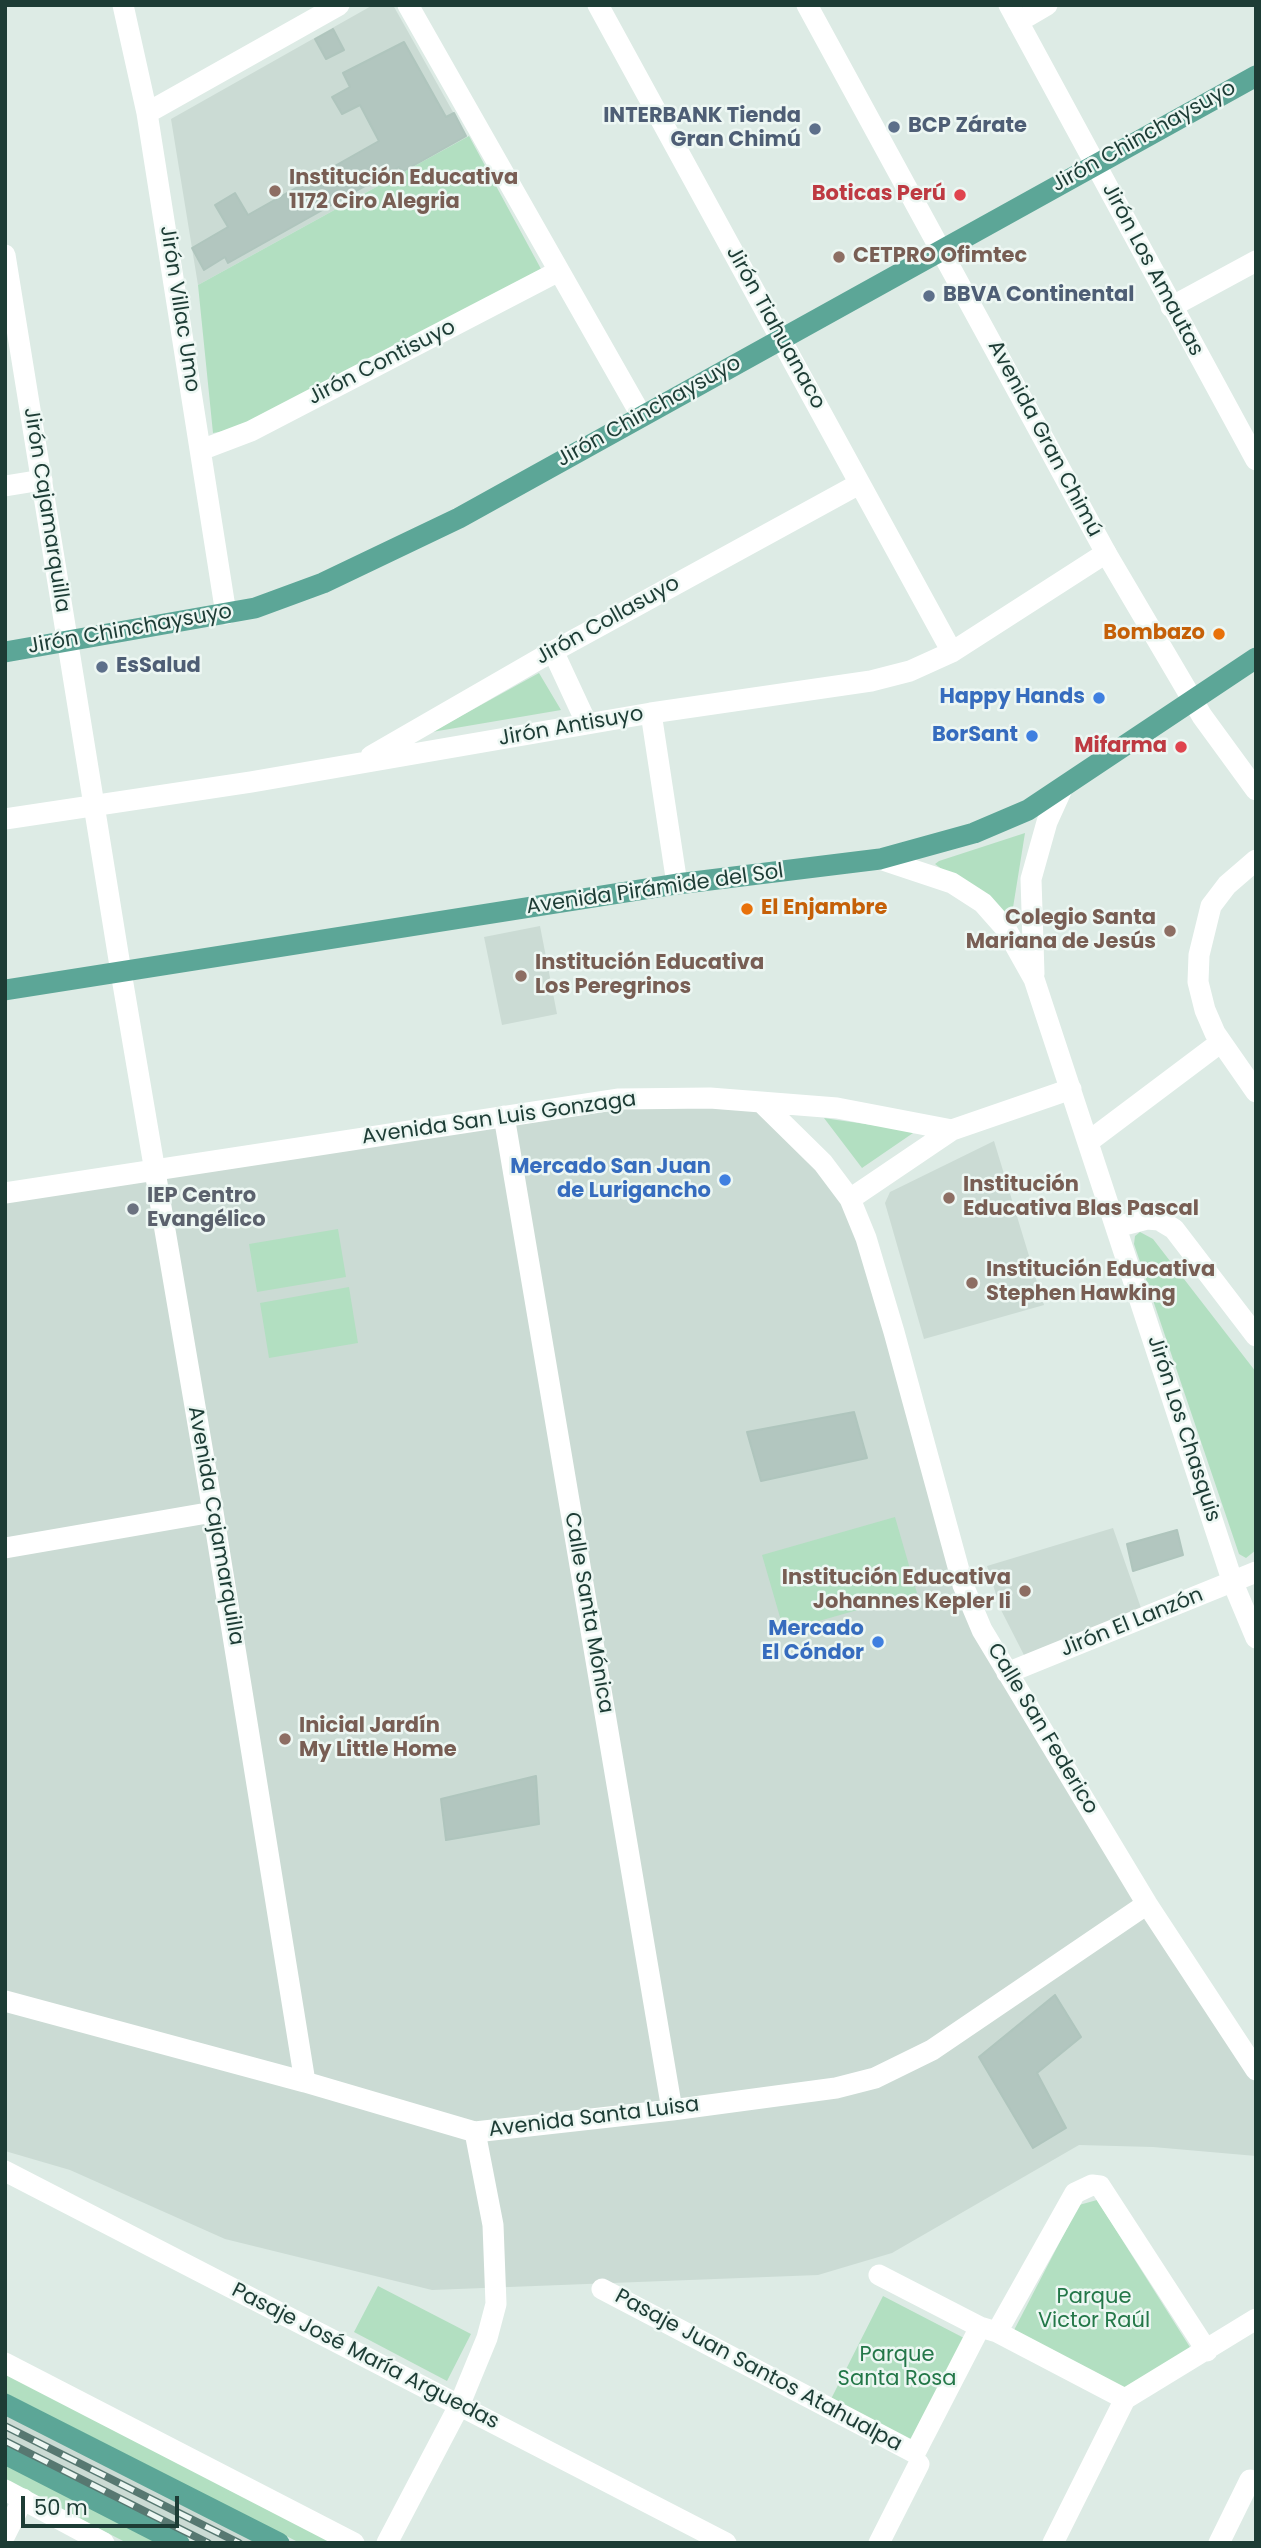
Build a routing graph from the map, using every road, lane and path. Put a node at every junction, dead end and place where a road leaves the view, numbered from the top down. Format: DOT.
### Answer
graph roads {
  1 [pos="123,5"];
  2 [pos="339,5"];
  3 [pos="408,5"];
  4 [pos="597,5"];
  5 [pos="807,5"];
  6 [pos="1047,5"];
  7 [pos="1014,13"];
  8 [pos="1256,76"];
  9 [pos="147,113"];
  10 [pos="1095,163"];
  11 [pos="943,250"];
  12 [pos="5,255"];
  13 [pos="1256,261"];
  14 [pos="559,271"];
  15 [pos="1171,307"];
  16 [pos="10,318"];
  17 [pos="782,340"];
  18 [pos="641,415"];
  19 [pos="1252,446"];
  20 [pos="201,450"];
  21 [pos="42,480"];
  22 [pos="859,484"];
  23 [pos="5,486"];
  24 [pos="1106,553"];
  25 [pos="226,614"];
  26 [pos="68,642"];
  27 [pos="553,651"];
  28 [pos="5,652"];
  29 [pos="952,652"];
  30 [pos="1256,658"];
  31 [pos="1192,700"];
  32 [pos="651,713"];
  33 [pos="587,724"];
  34 [pos="360,763"];
  35 [pos="1062,789"];
  36 [pos="1256,790"];
  37 [pos="94,804"];
  38 [pos="5,819"];
  39 [pos="880,859"];
  40 [pos="1256,860"];
  41 [pos="677,884"];
  42 [pos="121,972"];
  43 [pos="1034,979"];
  44 [pos="5,990"];
  45 [pos="1221,1042"];
  46 [pos="1071,1089"];
  47 [pos="1256,1092"];
  48 [pos="763,1104"];
  49 [pos="504,1116"];
  50 [pos="952,1130"];
  51 [pos="1088,1142"];
  52 [pos="153,1170"];
  53 [pos="5,1193"];
  54 [pos="850,1199"];
  55 [pos="1116,1227"];
  56 [pos="1256,1336"];
  57 [pos="214,1512"];
  58 [pos="5,1548"];
  59 [pos="1256,1572"];
  60 [pos="1233,1583"];
  61 [pos="1256,1638"];
  62 [pos="1007,1673"];
  63 [pos="1147,1904"];
  64 [pos="5,2001"];
  65 [pos="1256,2070"];
  66 [pos="304,2082"];
  67 [pos="672,2110"];
  68 [pos="475,2132"];
  69 [pos="5,2171"];
  70 [pos="879,2275"];
  71 [pos="602,2289"];
  72 [pos="1256,2319"];
  73 [pos="988,2329"];
  74 [pos="1207,2351"];
  75 [pos="5,2363"];
  76 [pos="1125,2399"];
  77 [pos="5,2404"];
  78 [pos="459,2406"];
  79 [pos="5,2454"];
  80 [pos="917,2458"];
  81 [pos="1250,2480"];
  82 [pos="14,2495"];
  83 [pos="5,2535"];
  84 [pos="104,2543"];
  85 [pos="179,2543"];
  86 [pos="279,2543"];
  87 [pos="354,2543"];
  88 [pos="387,2543"];
  89 [pos="726,2543"];
  90 [pos="879,2543"];
  91 [pos="1054,2543"];
  92 [pos="1219,2543"];
  1 -- 9 [label="street, Jirón Villac Umo"];
  2 -- 9 [label="street"];
  3 -- 14 [label="street"];
  4 -- 17 [label="street, Jirón Tiahuanaco"];
  5 -- 11 [label="street, Avenida Gran Chimú"];
  6 -- 7 [label="street"];
  7 -- 10 [label="street, Jirón Los Amautas"];
  8 -- 10 [label="main road, Jirón Chinchaysuyo"];
  9 -- 20 [label="street, Jirón Villac Umo"];
  10 -- 11 [label="main road, Jirón Chinchaysuyo"];
  10 -- 15 [label="street, Jirón Los Amautas"];
  11 -- 17 [label="main road, Jirón Chinchaysuyo"];
  11 -- 24 [label="street, Avenida Gran Chimú"];
  12 -- 16 [label="street, Jirón Cajamarquilla"];
  13 -- 15 [label="street"];
  14 -- 18 [label="street"];
  14 -- 20 [label="street, Jirón Contisuyo"];
  15 -- 19 [label="street, Jirón Los Amautas"];
  16 -- 21 [label="street, Jirón Cajamarquilla"];
  17 -- 18 [label="main road, Jirón Chinchaysuyo"];
  17 -- 22 [label="street, Jirón Tiahuanaco"];
  18 -- 25 [label="main road, Jirón Chinchaysuyo"];
  20 -- 25 [label="street, Jirón Villac Umo"];
  21 -- 23 [label="street"];
  21 -- 26 [label="street, Jirón Cajamarquilla"];
  22 -- 27 [label="street, Jirón Collasuyo"];
  22 -- 29 [label="street, Jirón Tiahuanaco"];
  24 -- 29 [label="street, Jirón Antisuyo"];
  24 -- 31 [label="street, Avenida Gran Chimú"];
  25 -- 26 [label="main road, Jirón Chinchaysuyo"];
  26 -- 28 [label="main road, Jirón Chinchaysuyo"];
  26 -- 37 [label="street, Jirón Cajamarquilla"];
  27 -- 33 [label="street"];
  27 -- 34 [label="street, Jirón Collasuyo"];
  29 -- 32 [label="street, Jirón Antisuyo"];
  30 -- 31 [label="main road, Avenida Pirámide del Sol"];
  31 -- 35 [label="main road, Avenida Pirámide del Sol"];
  31 -- 36 [label="street, Avenida Gran Chimú"];
  32 -- 33 [label="street, Jirón Antisuyo"];
  32 -- 41 [label="street"];
  33 -- 34 [label="street, Jirón Antisuyo"];
  34 -- 37 [label="street, Jirón Antisuyo"];
  35 -- 39 [label="main road, Avenida Pirámide del Sol"];
  35 -- 43 [label="street, Jirón Los Chasquis"];
  37 -- 38 [label="street, Jirón Antisuyo"];
  37 -- 42 [label="street, Jirón Cajamarquilla"];
  39 -- 41 [label="main road, Avenida Pirámide del Sol"];
  39 -- 43 [label="street, Jirón Los Chasquis"];
  40 -- 45 [label="street"];
  41 -- 42 [label="main road, Avenida Pirámide del Sol"];
  42 -- 44 [label="main road, Avenida Pirámide del Sol"];
  42 -- 52 [label="street, Avenida Cajamarquilla"];
  43 -- 46 [label="street, Jirón Los Chasquis"];
  45 -- 47 [label="street"];
  45 -- 51 [label="street"];
  46 -- 50 [label="street, Avenida San Luis Gonzaga"];
  46 -- 51 [label="street, Jirón Los Chasquis"];
  48 -- 49 [label="street, Avenida San Luis Gonzaga"];
  48 -- 50 [label="street, Avenida San Luis Gonzaga"];
  48 -- 54 [label="street, Calle San Federico"];
  49 -- 52 [label="street, Avenida San Luis Gonzaga"];
  49 -- 67 [label="street, Calle Santa Mónica"];
  50 -- 54 [label="street"];
  51 -- 55 [label="street, Jirón Los Chasquis"];
  52 -- 53 [label="street, Avenida San Luis Gonzaga"];
  52 -- 57 [label="street, Avenida Cajamarquilla"];
  54 -- 62 [label="street, Calle San Federico"];
  55 -- 56 [label="street"];
  55 -- 60 [label="street, Jirón Los Chasquis"];
  57 -- 58 [label="street"];
  57 -- 66 [label="street, Avenida Cajamarquilla"];
  59 -- 60 [label="street, Jirón El Lanzón"];
  60 -- 61 [label="street, Jirón Los Chasquis"];
  60 -- 62 [label="street, Jirón El Lanzón"];
  62 -- 63 [label="street, Calle San Federico"];
  63 -- 65 [label="street, Calle San Federico"];
  63 -- 67 [label="street, Avenida Santa Luisa"];
  64 -- 66 [label="street, Avenida Santa Luisa"];
  66 -- 68 [label="street, Avenida Santa Luisa"];
  67 -- 68 [label="street, Avenida Santa Luisa"];
  68 -- 78 [label="street"];
  69 -- 78 [label="street, Pasaje José María Arguedas"];
  70 -- 73 [label="street"];
  71 -- 80 [label="street, Pasaje Juan Santos Atahualpa"];
  72 -- 74 [label="street"];
  73 -- 74 [label="street"];
  73 -- 76 [label="street"];
  73 -- 80 [label="street"];
  74 -- 76 [label="street"];
  75 -- 87 [label="street"];
  76 -- 91 [label="street"];
  77 -- 86 [label="main road"];
  78 -- 88 [label="street"];
  78 -- 89 [label="street, Pasaje José María Arguedas"];
  79 -- 85 [label="main road"];
  80 -- 90 [label="street"];
  81 -- 92 [label="street"];
  82 -- 83 [label="street"];
  82 -- 84 [label="street"];
}
